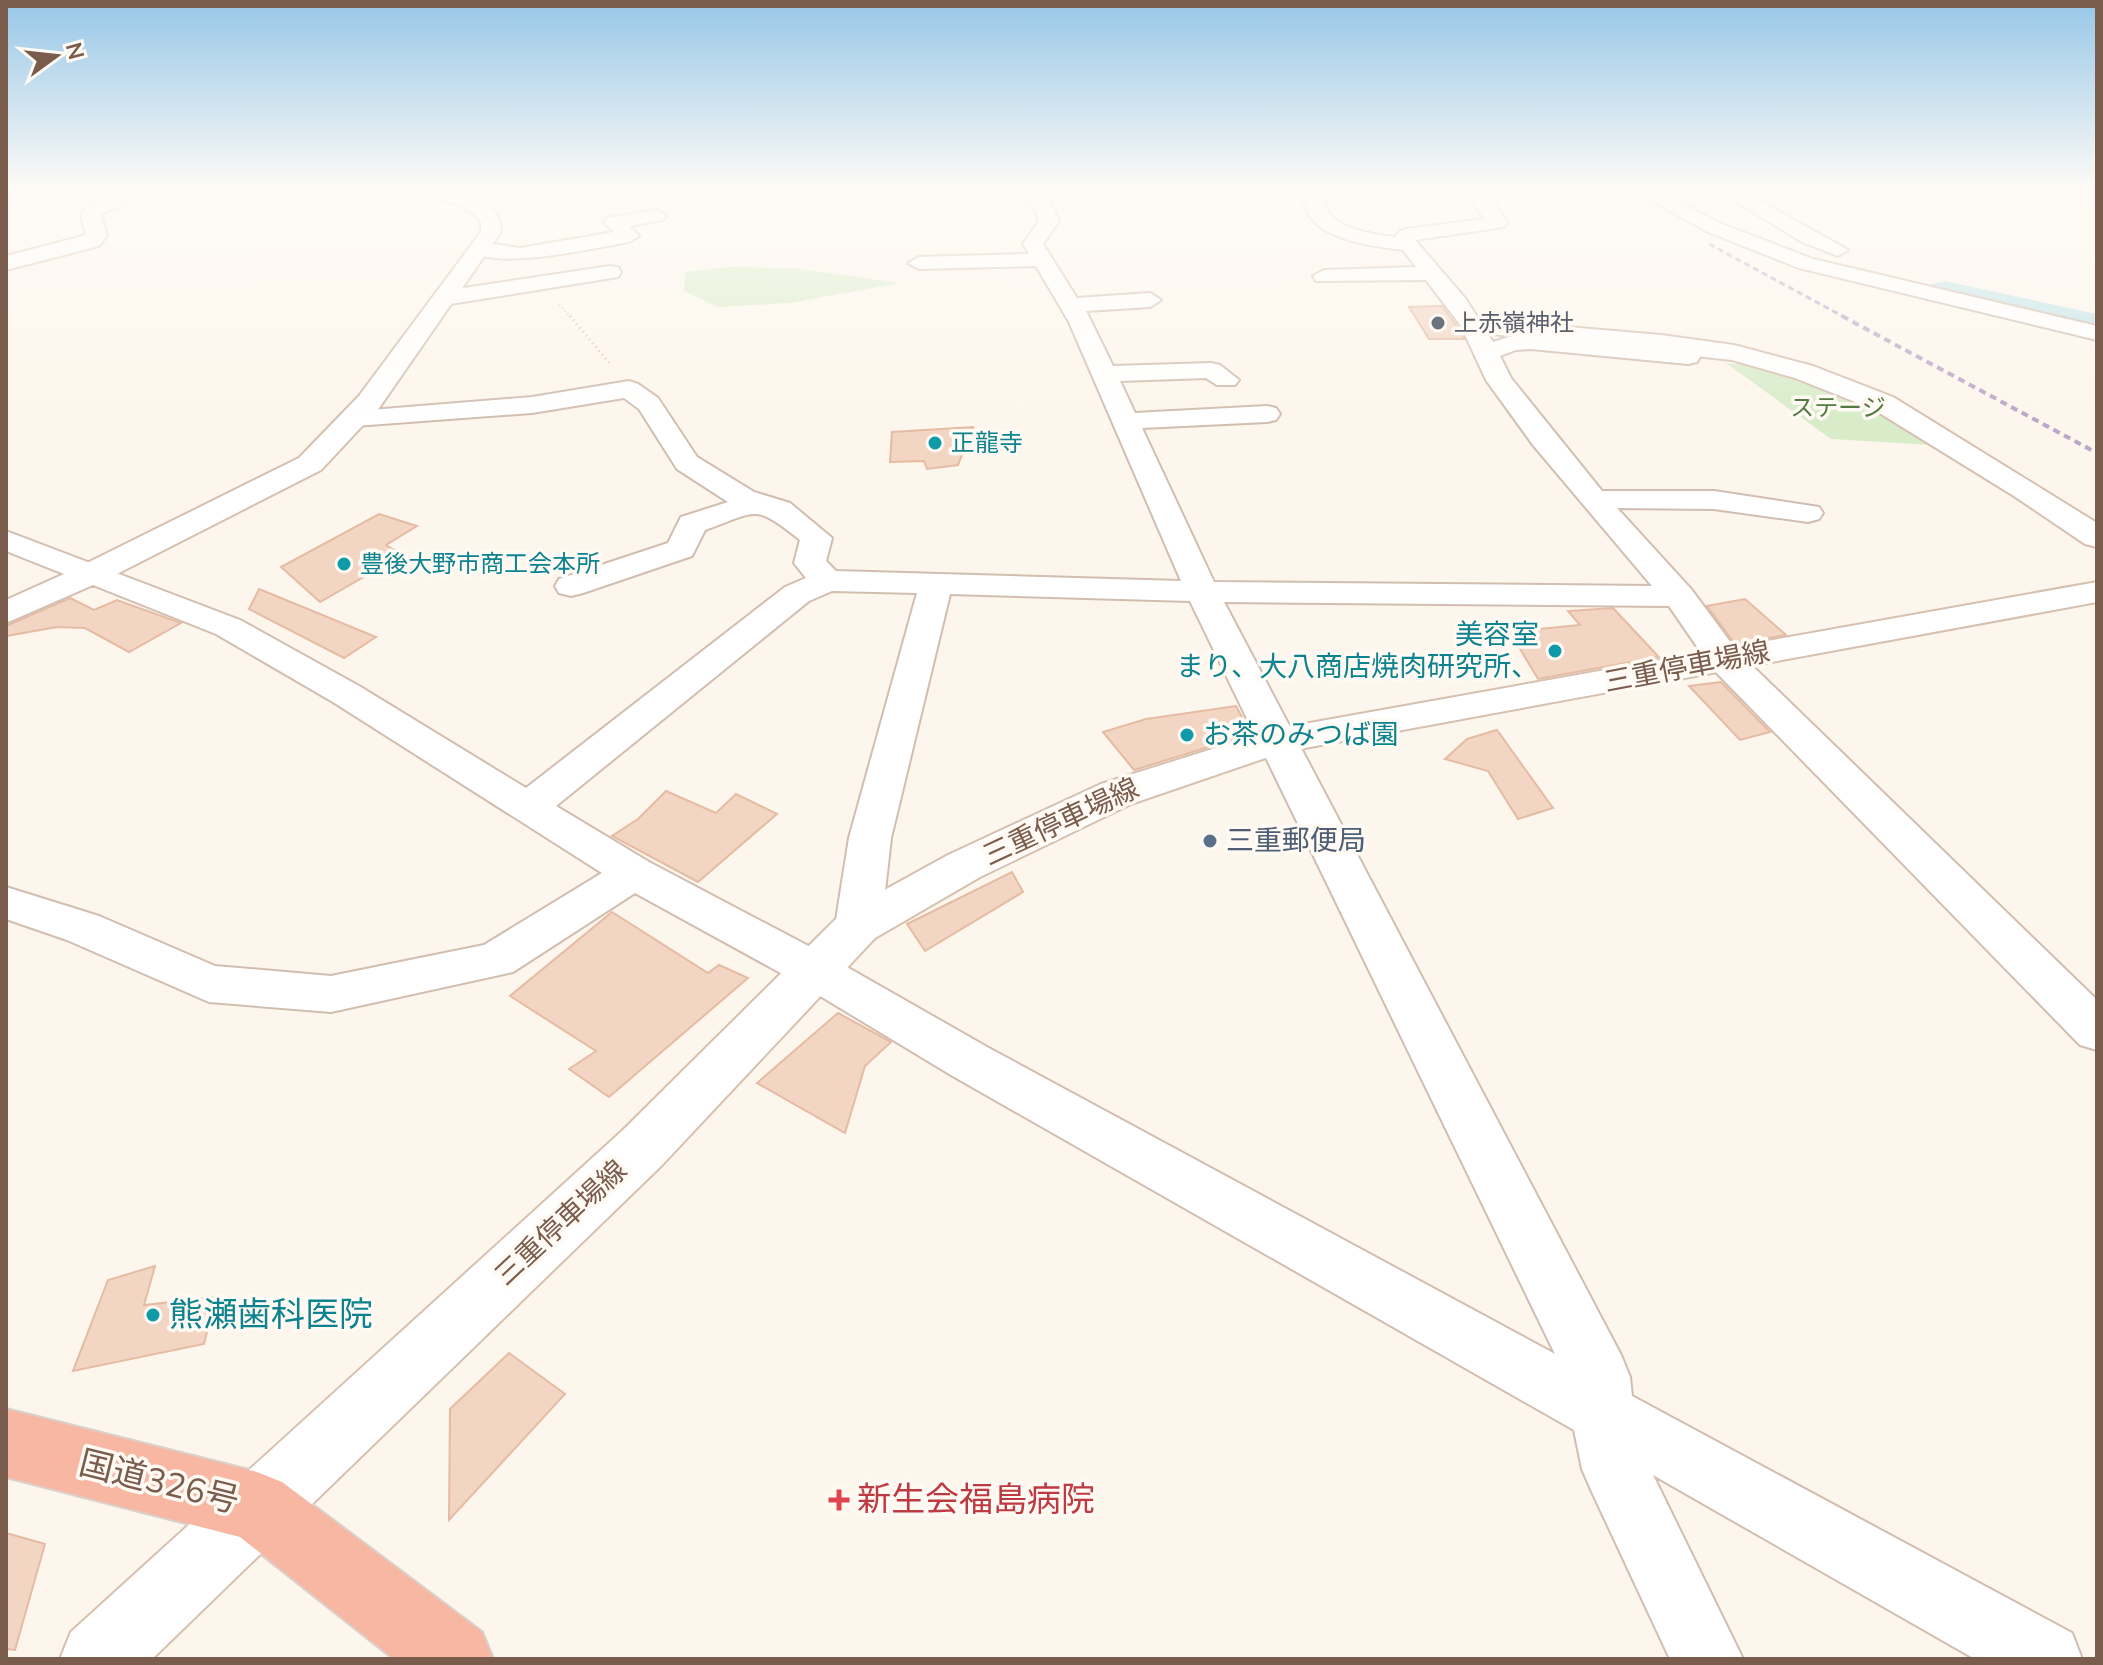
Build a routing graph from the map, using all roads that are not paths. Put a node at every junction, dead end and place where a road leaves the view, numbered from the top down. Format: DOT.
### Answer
graph roads {
  1 [pos="467,266"];
  2 [pos="1046,266"];
  3 [pos="1427,266"];
  4 [pos="1813,266"];
  5 [pos="1888,266"];
  6 [pos="610,272"];
  7 [pos="1434,273"];
  8 [pos="1324,276"];
  9 [pos="2003,289"];
  10 [pos="444,298"];
  11 [pos="1150,300"];
  12 [pos="1070,305"];
  13 [pos="1473,326"];
  14 [pos="2097,333"];
  15 [pos="1486,353"];
  16 [pos="1688,357"];
  17 [pos="1105,374"];
  18 [pos="1226,380"];
  19 [pos="355,418"];
  20 [pos="1127,421"];
  21 [pos="1260,422"];
  22 [pos="1595,501"];
  23 [pos="756,502"];
  24 [pos="1808,513"];
  25 [pos="2097,537"];
  26 [pos="6,540"];
  27 [pos="93,573"];
  28 [pos="827,581"];
  29 [pos="936,583"];
  30 [pos="571,586"];
  31 [pos="1202,591"];
  32 [pos="2097,592"];
  33 [pos="1679,596"];
  34 [pos="6,613"];
  35 [pos="1724,659"];
  36 [pos="1276,741"];
  37 [pos="528,807"];
  38 [pos="634,873"];
  39 [pos="6,903"];
  40 [pos="858,926"];
  41 [pos="814,970"];
  42 [pos="2097,1031"];
  43 [pos="1602,1414"];
  44 [pos="6,1443"];
  45 [pos="257,1507"];
  46 [pos="98,1659"];
  47 [pos="455,1659"];
  48 [pos="1707,1659"];
  49 [pos="2046,1659"];
  1 -- 10 [label="street"];
  2 -- 12 [label="street"];
  3 -- 7 [label="street"];
  4 -- 14 [label="street"];
  5 -- 9 [label="street"];
  6 -- 10 [label="street"];
  7 -- 8 [label="street"];
  7 -- 13 [label="street"];
  10 -- 19 [label="street"];
  11 -- 12 [label="street"];
  12 -- 17 [label="street"];
  13 -- 15 [label="street"];
  13 -- 25 [label="street"];
  15 -- 16 [label="street"];
  15 -- 22 [label="street"];
  17 -- 18 [label="street"];
  17 -- 20 [label="street"];
  19 -- 23 [label="street"];
  19 -- 27 [label="street"];
  20 -- 21 [label="street"];
  20 -- 31 [label="street"];
  22 -- 24 [label="street"];
  22 -- 33 [label="street"];
  23 -- 28 [label="street"];
  23 -- 30 [label="street"];
  26 -- 27 [label="street"];
  27 -- 34 [label="street"];
  27 -- 37 [label="street"];
  28 -- 29 [label="street"];
  28 -- 37 [label="street"];
  29 -- 31 [label="street"];
  29 -- 40 [label="street"];
  31 -- 33 [label="street"];
  31 -- 36 [label="street"];
  32 -- 35 [label="street, 三重停車場線"];
  33 -- 35 [label="street"];
  35 -- 36 [label="street, 三重停車場線"];
  35 -- 42 [label="street"];
  36 -- 40 [label="street, 三重停車場線"];
  36 -- 43 [label="street"];
  37 -- 38 [label="street"];
  38 -- 39 [label="street"];
  38 -- 41 [label="street"];
  40 -- 41 [label="street, 三重停車場線"];
  41 -- 43 [label="street"];
  41 -- 45 [label="street, 三重停車場線"];
  43 -- 48 [label="street"];
  43 -- 49 [label="street"];
  44 -- 45 [label="highway, 国道326号"];
  45 -- 46 [label="street, 三重停車場線"];
  45 -- 47 [label="highway, 国道326号"];
}
